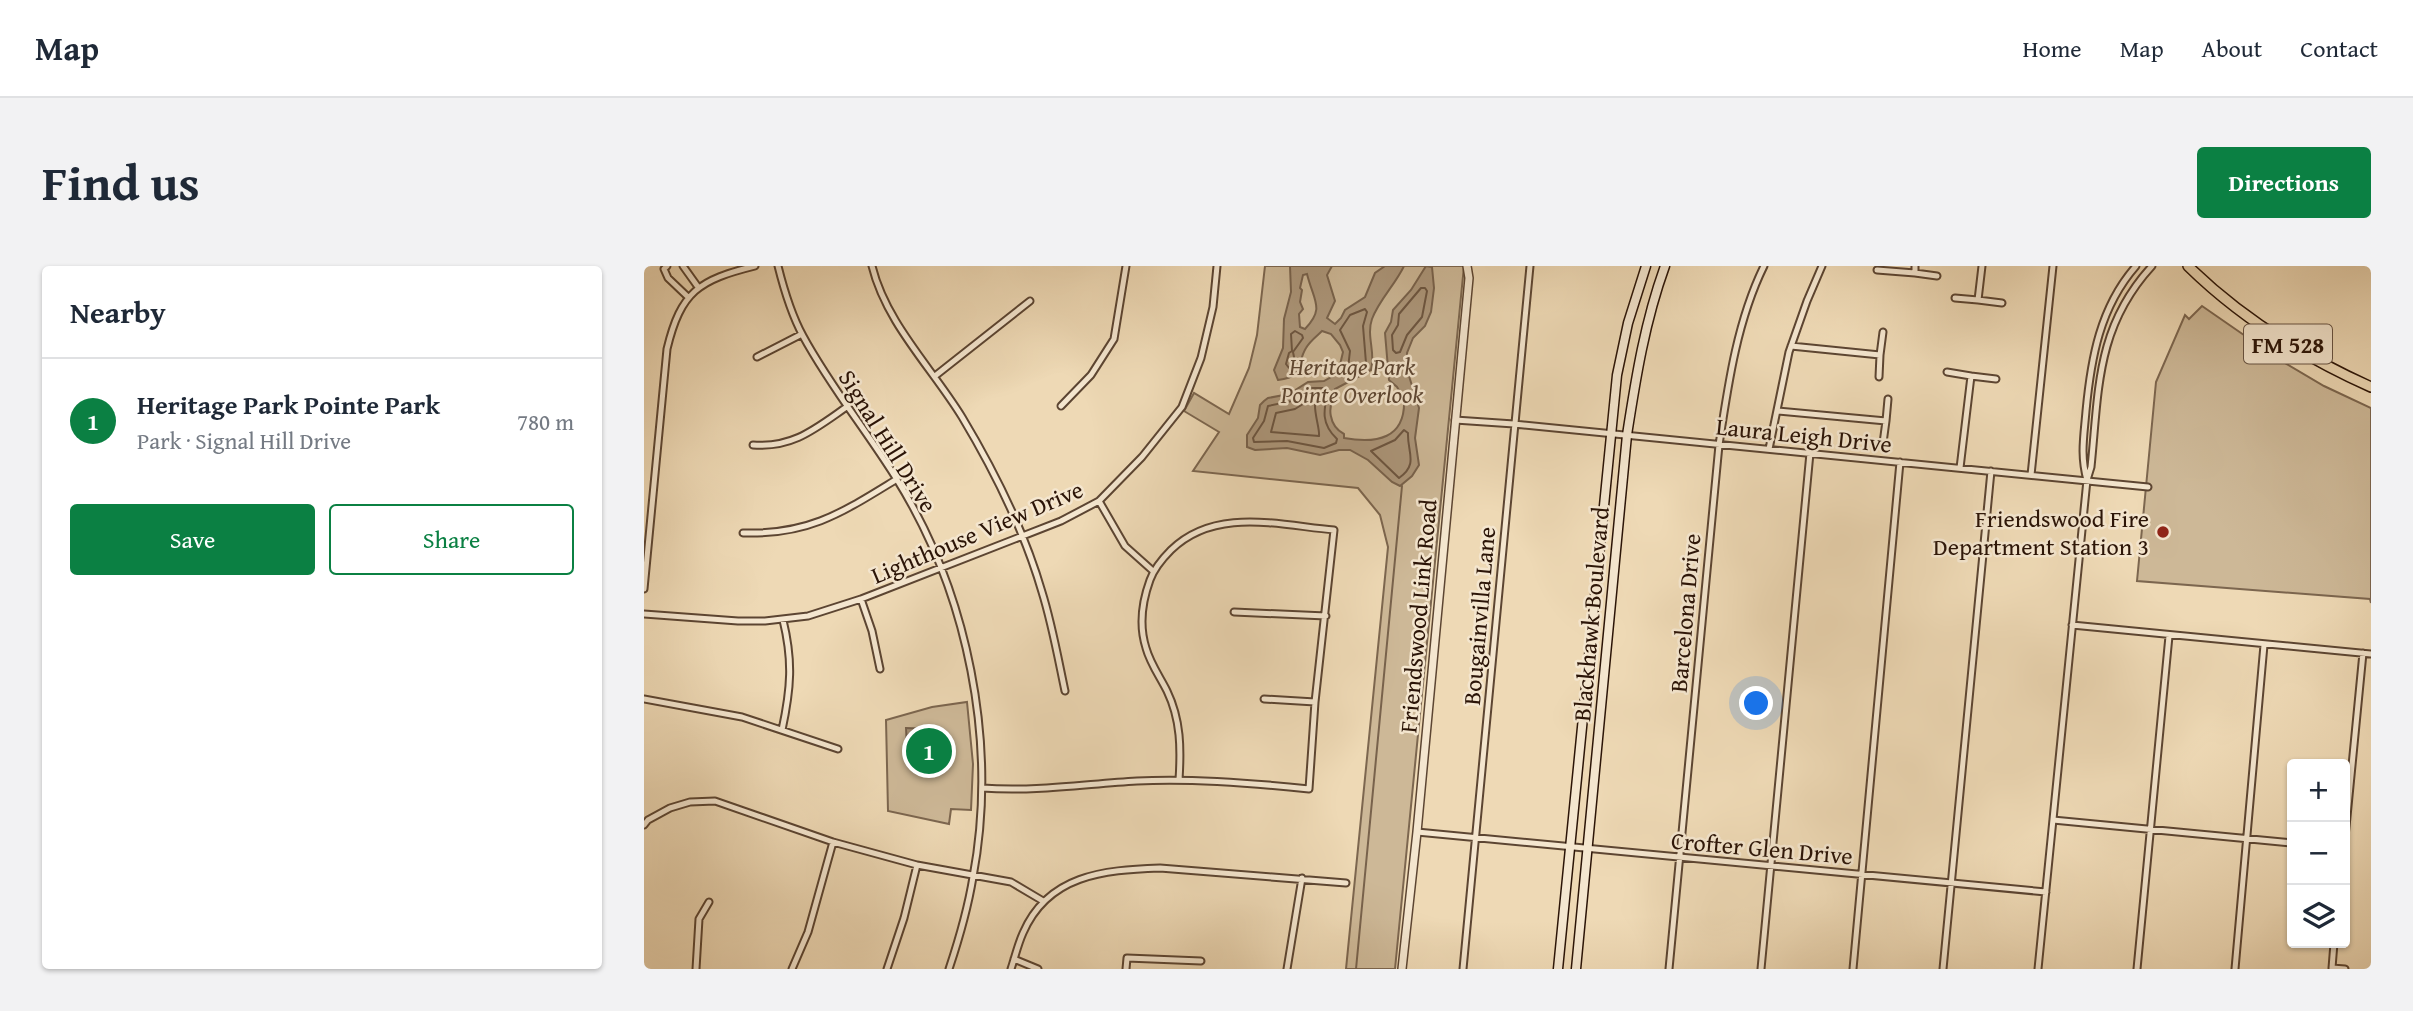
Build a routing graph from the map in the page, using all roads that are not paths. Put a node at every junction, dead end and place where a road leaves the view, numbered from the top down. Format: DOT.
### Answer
graph roads {
  1 [pos="667,266"];
  2 [pos="683,266"];
  3 [pos="755,266"];
  4 [pos="778,266"];
  5 [pos="872,266"];
  6 [pos="1126,266"];
  7 [pos="1217,266"];
  8 [pos="1467,266"];
  9 [pos="1530,266"];
  10 [pos="1646,266"];
  11 [pos="1665,266"];
  12 [pos="1764,266"];
  13 [pos="1822,266"];
  14 [pos="1915,266"];
  15 [pos="1982,266"];
  16 [pos="2053,266"];
  17 [pos="2136,266"];
  18 [pos="2152,266"];
  19 [pos="2188,266"];
  20 [pos="1877,270"];
  21 [pos="1915,274"];
  22 [pos="1937,276"];
  23 [pos="698,287"];
  24 [pos="688,297"];
  25 [pos="1955,298"];
  26 [pos="1978,300"];
  27 [pos="1030,302"];
  28 [pos="2001,303"];
  29 [pos="1883,332"];
  30 [pos="802,334"];
  31 [pos="1791,346"];
  32 [pos="1880,355"];
  33 [pos="757,357"];
  34 [pos="1947,372"];
  35 [pos="935,376"];
  36 [pos="1971,376"];
  37 [pos="1879,377"];
  38 [pos="1996,379"];
  39 [pos="2371,387"];
  40 [pos="1888,399"];
  41 [pos="1062,405"];
  42 [pos="848,406"];
  43 [pos="1777,411"];
  44 [pos="1455,420"];
  45 [pos="1886,421"];
  46 [pos="1514,424"];
  47 [pos="1611,434"];
  48 [pos="1627,435"];
  49 [pos="1883,443"];
  50 [pos="752,445"];
  51 [pos="1719,445"];
  52 [pos="1769,449"];
  53 [pos="1810,453"];
  54 [pos="1900,462"];
  55 [pos="1960,468"];
  56 [pos="1991,471"];
  57 [pos="2031,475"];
  58 [pos="897,479"];
  59 [pos="2087,480"];
  60 [pos="2148,487"];
  61 [pos="1099,501"];
  62 [pos="647,513"];
  63 [pos="743,533"];
  64 [pos="1023,536"];
  65 [pos="941,568"];
  66 [pos="1153,571"];
  67 [pos="644,589"];
  68 [pos="861,599"];
  69 [pos="1234,612"];
  70 [pos="644,614"];
  71 [pos="1325,615"];
  72 [pos="783,620"];
  73 [pos="1592,624"];
  74 [pos="1609,625"];
  75 [pos="2072,625"];
  76 [pos="2169,636"];
  77 [pos="2264,645"];
  78 [pos="2362,653"];
  79 [pos="2371,654"];
  80 [pos="880,669"];
  81 [pos="1065,691"];
  82 [pos="644,699"];
  83 [pos="1264,699"];
  84 [pos="1315,702"];
  85 [pos="1583,720"];
  86 [pos="1600,722"];
  87 [pos="782,730"];
  88 [pos="838,749"];
  89 [pos="1179,780"];
  90 [pos="982,788"];
  91 [pos="645,819"];
  92 [pos="2053,820"];
  93 [pos="2346,822"];
  94 [pos="2151,829"];
  95 [pos="1417,832"];
  96 [pos="1475,838"];
  97 [pos="2247,839"];
  98 [pos="833,842"];
  99 [pos="2287,843"];
  100 [pos="1570,846"];
  101 [pos="1586,848"];
  102 [pos="1679,858"];
  103 [pos="917,865"];
  104 [pos="1770,867"];
  105 [pos="974,874"];
  106 [pos="1861,875"];
  107 [pos="1302,878"];
  108 [pos="1346,883"];
  109 [pos="1951,883"];
  110 [pos="2046,892"];
  111 [pos="1042,901"];
  112 [pos="709,902"];
  113 [pos="2334,948"];
  114 [pos="1560,954"];
  115 [pos="1577,955"];
  116 [pos="1014,960"];
  117 [pos="1201,961"];
  118 [pos="2332,968"];
  119 [pos="696,969"];
  120 [pos="792,969"];
  121 [pos="887,969"];
  122 [pos="949,969"];
  123 [pos="1011,969"];
  124 [pos="1038,969"];
  125 [pos="1126,969"];
  126 [pos="1287,969"];
  127 [pos="1402,969"];
  128 [pos="1463,969"];
  129 [pos="1558,969"];
  130 [pos="1576,969"];
  131 [pos="1669,969"];
  132 [pos="1760,969"];
  133 [pos="1853,969"];
  134 [pos="1943,969"];
  135 [pos="2038,969"];
  136 [pos="2137,969"];
  137 [pos="2235,969"];
  138 [pos="2345,969"];
  1 -- 24 [label="street"];
  2 -- 23 [label="street"];
  3 -- 23 [label="street"];
  4 -- 30 [label="street, Signal Hill Drive"];
  5 -- 35 [label="street"];
  6 -- 41 [label="street"];
  7 -- 61 [label="street, Lighthouse View Drive"];
  8 -- 44 [label="street, Friendswood Link Road"];
  9 -- 46 [label="street, Bougainvilla Lane"];
  10 -- 47 [label="main road, Blackhawk Boulevard"];
  11 -- 48 [label="main road, Blackhawk Boulevard"];
  12 -- 51 [label="street, Barcelona Drive"];
  13 -- 31 [label="street"];
  14 -- 21 [label="street"];
  15 -- 26 [label="street"];
  16 -- 57 [label="street"];
  17 -- 59 [label="street"];
  18 -- 59 [label="street"];
  19 -- 39 [label="main road, FM 528"];
  20 -- 21 [label="street"];
  21 -- 22 [label="street"];
  23 -- 24 [label="street"];
  24 -- 62 [label="street"];
  25 -- 26 [label="street"];
  26 -- 28 [label="street"];
  27 -- 35 [label="street"];
  29 -- 32 [label="street"];
  30 -- 33 [label="street"];
  30 -- 42 [label="street, Signal Hill Drive"];
  31 -- 32 [label="street"];
  31 -- 43 [label="street"];
  32 -- 37 [label="street"];
  34 -- 36 [label="street"];
  35 -- 64 [label="street"];
  36 -- 38 [label="street"];
  36 -- 55 [label="street"];
  40 -- 45 [label="street"];
  42 -- 50 [label="street"];
  42 -- 58 [label="street, Signal Hill Drive"];
  43 -- 45 [label="street"];
  43 -- 52 [label="street"];
  44 -- 46 [label="street, Laura Leigh Drive"];
  44 -- 95 [label="street, Friendswood Link Road"];
  45 -- 49 [label="street"];
  46 -- 47 [label="street, Laura Leigh Drive"];
  46 -- 96 [label="street, Bougainvilla Lane"];
  47 -- 48 [label="street, Laura Leigh Drive"];
  47 -- 73 [label="main road, Blackhawk Boulevard"];
  48 -- 51 [label="street, Laura Leigh Drive"];
  48 -- 74 [label="main road, Blackhawk Boulevard"];
  51 -- 52 [label="street, Laura Leigh Drive"];
  51 -- 102 [label="street, Barcelona Drive"];
  52 -- 53 [label="street, Laura Leigh Drive"];
  53 -- 54 [label="street, Laura Leigh Drive"];
  53 -- 104 [label="street"];
  54 -- 55 [label="street, Laura Leigh Drive"];
  54 -- 106 [label="street"];
  55 -- 56 [label="street, Laura Leigh Drive"];
  56 -- 57 [label="street, Laura Leigh Drive"];
  56 -- 109 [label="street"];
  57 -- 59 [label="street, Laura Leigh Drive"];
  58 -- 63 [label="street"];
  58 -- 65 [label="street, Signal Hill Drive"];
  59 -- 60 [label="street, Laura Leigh Drive"];
  59 -- 75 [label="street"];
  61 -- 64 [label="street, Lighthouse View Drive"];
  61 -- 66 [label="street"];
  62 -- 67 [label="street"];
  64 -- 65 [label="street, Lighthouse View Drive"];
  64 -- 81 [label="street"];
  65 -- 68 [label="street, Lighthouse View Drive"];
  65 -- 90 [label="street, Signal Hill Drive"];
  66 -- 71 [label="street"];
  66 -- 89 [label="street"];
  68 -- 72 [label="street, Lighthouse View Drive"];
  68 -- 80 [label="street"];
  69 -- 71 [label="street"];
  70 -- 72 [label="street, Lighthouse View Drive"];
  71 -- 84 [label="street"];
  72 -- 87 [label="street"];
  73 -- 74 [label="main road"];
  73 -- 85 [label="main road, Blackhawk Boulevard"];
  74 -- 86 [label="main road, Blackhawk Boulevard"];
  75 -- 76 [label="street"];
  75 -- 92 [label="street"];
  76 -- 77 [label="street"];
  76 -- 94 [label="street"];
  77 -- 78 [label="street"];
  77 -- 97 [label="street"];
  78 -- 79 [label="street"];
  78 -- 93 [label="street"];
  82 -- 87 [label="street"];
  83 -- 84 [label="street"];
  84 -- 89 [label="street"];
  85 -- 86 [label="main road"];
  85 -- 100 [label="main road, Blackhawk Boulevard"];
  86 -- 101 [label="main road, Blackhawk Boulevard"];
  87 -- 88 [label="street"];
  89 -- 90 [label="street"];
  90 -- 105 [label="street, Signal Hill Drive"];
  91 -- 98 [label="street"];
  92 -- 94 [label="street"];
  92 -- 110 [label="street"];
  94 -- 97 [label="street"];
  94 -- 136 [label="street"];
  95 -- 96 [label="street, Crofter Glen Drive"];
  95 -- 127 [label="street, Friendswood Link Road"];
  96 -- 100 [label="street, Crofter Glen Drive"];
  96 -- 128 [label="street, Bougainvilla Lane"];
  97 -- 99 [label="street"];
  97 -- 137 [label="street"];
  98 -- 103 [label="street"];
  98 -- 120 [label="street"];
  100 -- 101 [label="street, Crofter Glen Drive"];
  100 -- 114 [label="main road, Blackhawk Boulevard"];
  101 -- 102 [label="street, Crofter Glen Drive"];
  101 -- 115 [label="main road, Blackhawk Boulevard"];
  102 -- 104 [label="street, Crofter Glen Drive"];
  102 -- 131 [label="street, Barcelona Drive"];
  103 -- 105 [label="street"];
  103 -- 121 [label="street"];
  104 -- 106 [label="street, Crofter Glen Drive"];
  104 -- 132 [label="street"];
  105 -- 111 [label="street"];
  105 -- 122 [label="street, Signal Hill Drive"];
  106 -- 109 [label="street, Crofter Glen Drive"];
  106 -- 133 [label="street"];
  107 -- 108 [label="street"];
  107 -- 111 [label="street"];
  107 -- 126 [label="street"];
  109 -- 110 [label="street, Crofter Glen Drive"];
  109 -- 134 [label="street"];
  110 -- 135 [label="street"];
  111 -- 116 [label="street"];
  112 -- 119 [label="street"];
  113 -- 118 [label="street"];
  114 -- 115 [label="main road"];
  114 -- 129 [label="main road, Blackhawk Boulevard"];
  115 -- 130 [label="main road, Blackhawk Boulevard"];
  116 -- 123 [label="street"];
  116 -- 124 [label="street"];
  117 -- 125 [label="street"];
  118 -- 138 [label="street"];
}
